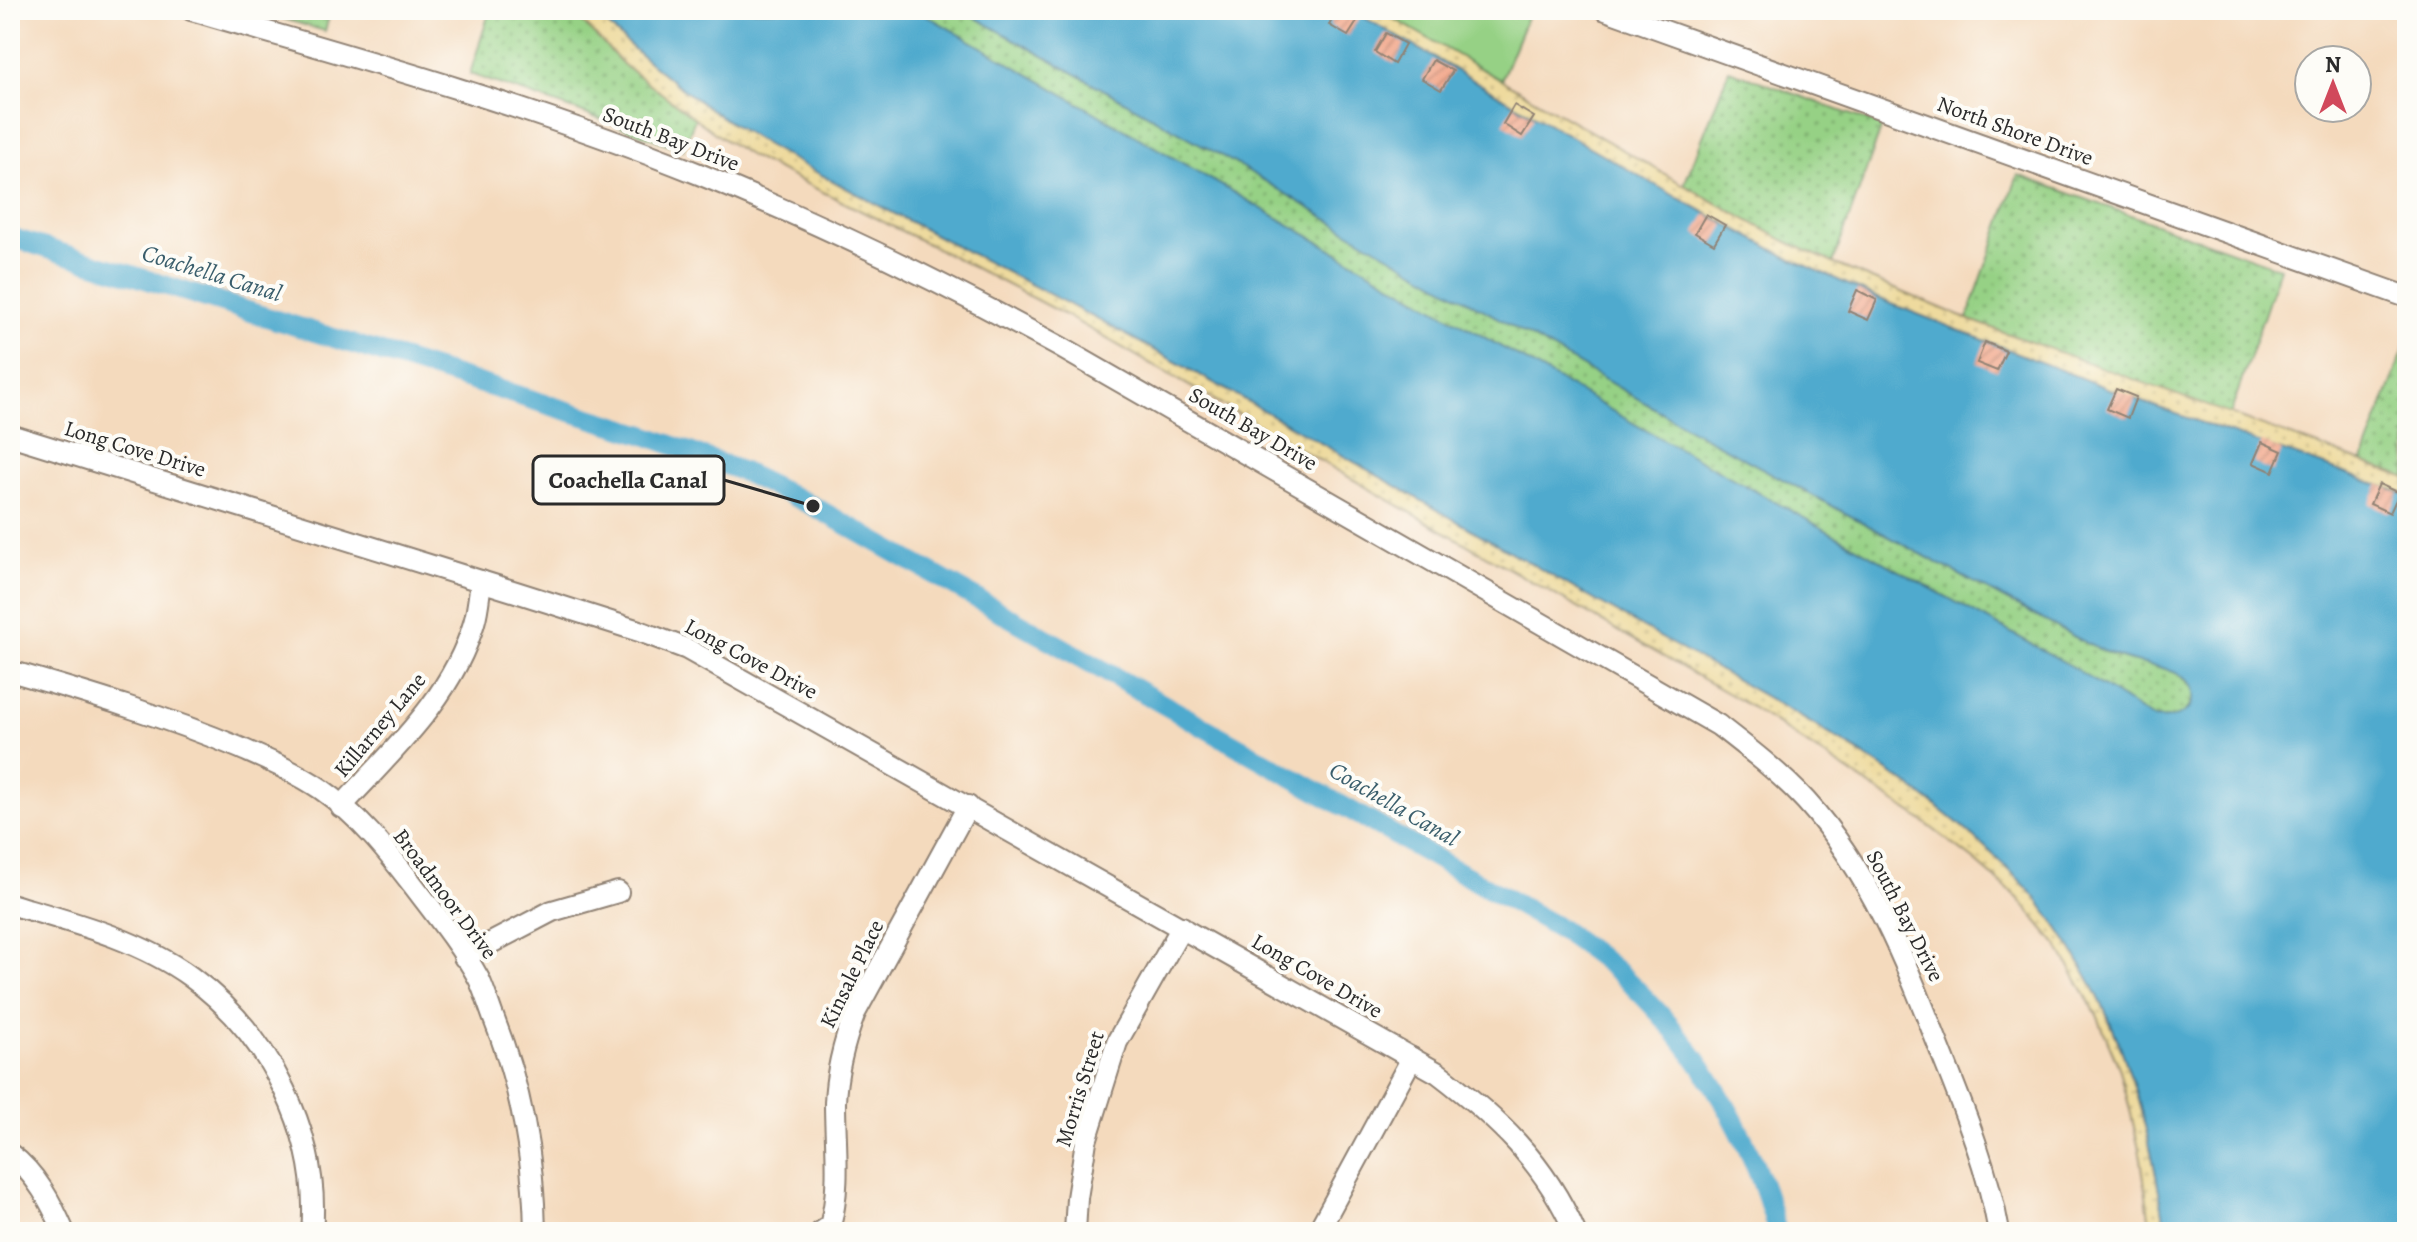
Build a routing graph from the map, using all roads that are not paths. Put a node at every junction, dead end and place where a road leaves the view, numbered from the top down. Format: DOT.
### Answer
graph roads {
  1 [pos="191,10"];
  2 [pos="1606,10"];
  3 [pos="2407,297"];
  4 [pos="10,435"];
  5 [pos="481,581"];
  6 [pos="10,671"];
  7 [pos="968,806"];
  8 [pos="341,807"];
  9 [pos="618,892"];
  10 [pos="10,904"];
  11 [pos="1182,927"];
  12 [pos="464,957"];
  13 [pos="1412,1058"];
  14 [pos="10,1154"];
  15 [pos="1322,1224"];
  16 [pos="825,1229"];
  17 [pos="64,1232"];
  18 [pos="312,1232"];
  19 [pos="535,1232"];
  20 [pos="1075,1232"];
  21 [pos="1575,1232"];
  22 [pos="1999,1232"];
  1 -- 22 [label="street, South Bay Drive"];
  2 -- 3 [label="street, North Shore Drive"];
  4 -- 5 [label="street, Long Cove Drive"];
  5 -- 7 [label="street, Long Cove Drive"];
  5 -- 8 [label="street, Killarney Lane"];
  6 -- 8 [label="street, Broadmoor Drive"];
  7 -- 11 [label="street, Long Cove Drive"];
  7 -- 16 [label="street, Kinsale Place"];
  8 -- 12 [label="street, Broadmoor Drive"];
  9 -- 12 [label="street"];
  10 -- 18 [label="street"];
  11 -- 13 [label="street, Long Cove Drive"];
  11 -- 20 [label="street, Morris Street"];
  12 -- 19 [label="street, Broadmoor Drive"];
  13 -- 15 [label="street"];
  13 -- 21 [label="street, Long Cove Drive"];
  14 -- 17 [label="street"];
}
